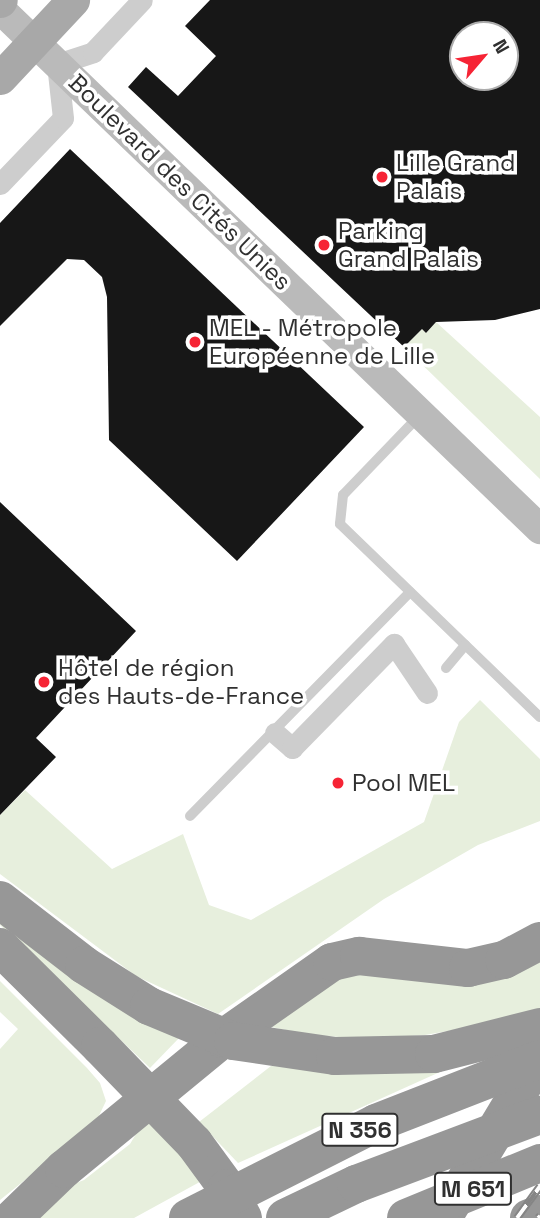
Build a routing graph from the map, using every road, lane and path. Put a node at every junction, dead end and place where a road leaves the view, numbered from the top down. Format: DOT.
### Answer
graph roads {
  1 [pos="72,0"];
  2 [pos="142,0"];
  3 [pos="0,9"];
  4 [pos="33,41"];
  5 [pos="57,64"];
  6 [pos="0,78"];
  7 [pos="0,184"];
  8 [pos="421,414"];
  9 [pos="481,472"];
  10 [pos="540,512"];
  11 [pos="540,529"];
  12 [pos="410,592"];
  13 [pos="465,645"];
  14 [pos="446,668"];
  15 [pos="427,694"];
  16 [pos="540,717"];
  17 [pos="275,733"];
  18 [pos="190,816"];
  19 [pos="0,900"];
  20 [pos="540,941"];
  21 [pos="0,947"];
  22 [pos="540,1027"];
  23 [pos="540,1058"];
  24 [pos="540,1115"];
  25 [pos="540,1163"];
  26 [pos="540,1214"];
  27 [pos="13,1218"];
  28 [pos="187,1218"];
  29 [pos="243,1218"];
  30 [pos="285,1218"];
  31 [pos="406,1218"];
  32 [pos="443,1218"];
  33 [pos="530,1218"];
  1 -- 4 [label="main road"];
  2 -- 5 [label="street"];
  3 -- 4 [label="main road, Boulevard des Cités Unies"];
  4 -- 5 [label="main road, Boulevard des Cités Unies"];
  4 -- 6 [label="main road"];
  5 -- 7 [label="street"];
  5 -- 8 [label="main road, Boulevard des Cités Unies"];
  8 -- 9 [label="main road, Boulevard des Cités Unies"];
  8 -- 12 [label="lane"];
  9 -- 10 [label="main road, Boulevard des Cités Unies"];
  9 -- 11 [label="main road, Boulevard des Cités Unies"];
  12 -- 13 [label="lane"];
  12 -- 17 [label="lane"];
  13 -- 14 [label="lane"];
  13 -- 16 [label="lane"];
  15 -- 17 [label="street"];
  17 -- 18 [label="lane"];
  19 -- 22 [label="highway, bridge"];
  20 -- 27 [label="highway"];
  21 -- 29 [label="highway, bridge"];
  23 -- 28 [label="highway, N 356, bridge"];
  23 -- 32 [label="highway"];
  24 -- 30 [label="highway, M 651, bridge"];
  25 -- 31 [label="highway, M 651, bridge"];
  26 -- 33 [label="highway"];
}
